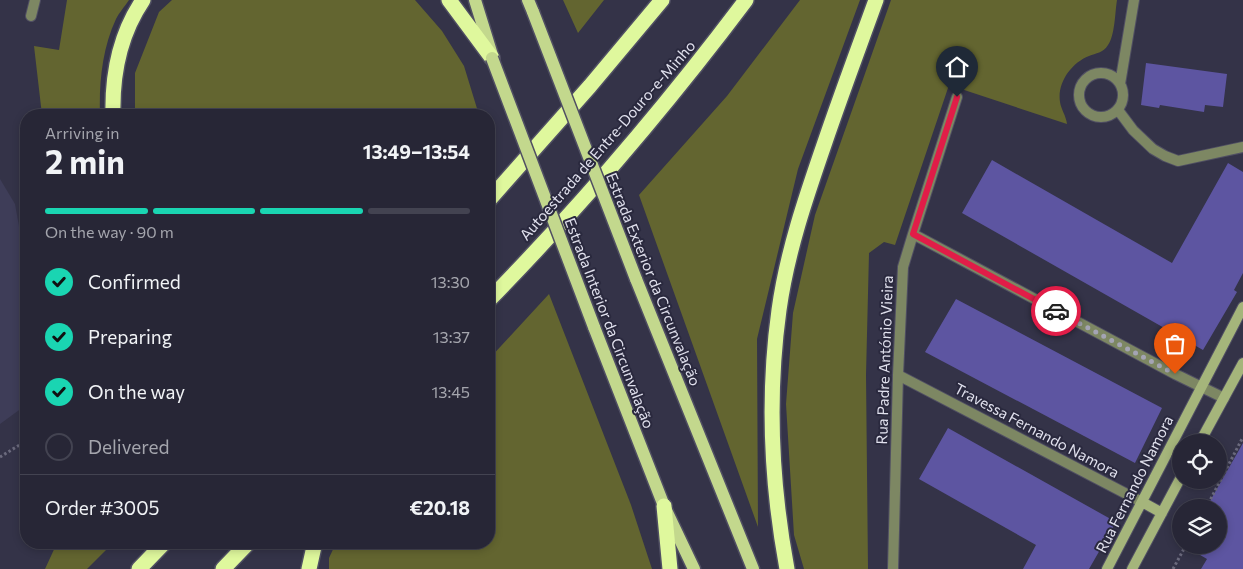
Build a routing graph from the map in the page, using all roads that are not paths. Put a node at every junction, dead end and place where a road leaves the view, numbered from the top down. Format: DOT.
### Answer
graph roads {
  1 [pos="35,0"];
  2 [pos="143,0"];
  3 [pos="448,0"];
  4 [pos="475,0"];
  5 [pos="528,0"];
  6 [pos="662,0"];
  7 [pos="746,0"];
  8 [pos="876,0"];
  9 [pos="1134,0"];
  10 [pos="31,16"];
  11 [pos="492,58"];
  12 [pos="1120,84"];
  13 [pos="957,97"];
  14 [pos="113,109"];
  15 [pos="1118,110"];
  16 [pos="1243,147"];
  17 [pos="515,169"];
  18 [pos="495,184"];
  19 [pos="495,193"];
  20 [pos="913,234"];
  21 [pos="495,294"];
  22 [pos="1243,307"];
  23 [pos="1243,363"];
  24 [pos="898,375"];
  25 [pos="1200,387"];
  26 [pos="1224,398"];
  27 [pos="1204,434"];
  28 [pos="1175,489"];
  29 [pos="1142,502"];
  30 [pos="664,506"];
  31 [pos="1162,513"];
  32 [pos="158,549"];
  33 [pos="242,549"];
  34 [pos="314,549"];
  35 [pos="139,569"];
  36 [pos="223,569"];
  37 [pos="309,569"];
  38 [pos="670,569"];
  39 [pos="694,569"];
  40 [pos="753,569"];
  41 [pos="787,569"];
  42 [pos="893,569"];
  43 [pos="1107,569"];
  44 [pos="1132,569"];
  1 -- 10 [label="street"];
  2 -- 14 [label="highway"];
  3 -- 11 [label="highway"];
  4 -- 11 [label="main road, Estrada Interior da Circunvalação"];
  5 -- 40 [label="main road, Estrada Exterior da Circunvalação, bridge"];
  6 -- 17 [label="highway"];
  7 -- 21 [label="highway, Autoestrada de Entre-Douro-e-Minho"];
  8 -- 41 [label="highway"];
  9 -- 12 [label="street"];
  11 -- 30 [label="main road, Estrada Interior da Circunvalação, bridge"];
  12 -- 15 [label="street"];
  12 -- 15 [label="street"];
  13 -- 20 [label="street, Rua Padre António Vieira"];
  15 -- 16 [label="street"];
  17 -- 18 [label="highway"];
  17 -- 19 [label="highway"];
  20 -- 24 [label="street, Rua Padre António Vieira"];
  20 -- 25 [label="street"];
  22 -- 25 [label="main road, Rua Fernando Namora"];
  23 -- 26 [label="main road"];
  24 -- 29 [label="street, Travessa Fernando Namora"];
  24 -- 42 [label="street, Rua Padre António Vieira"];
  25 -- 26 [label="street"];
  25 -- 29 [label="main road, Rua Fernando Namora"];
  26 -- 27 [label="main road"];
  28 -- 31 [label="main road"];
  29 -- 31 [label="main road, Travessa Fernando Namora"];
  29 -- 43 [label="main road, Rua Fernando Namora"];
  30 -- 38 [label="highway"];
  30 -- 39 [label="main road, Estrada Interior da Circunvalação"];
  31 -- 44 [label="main road"];
  32 -- 35 [label="highway"];
  33 -- 36 [label="highway"];
  34 -- 37 [label="highway"];
}
